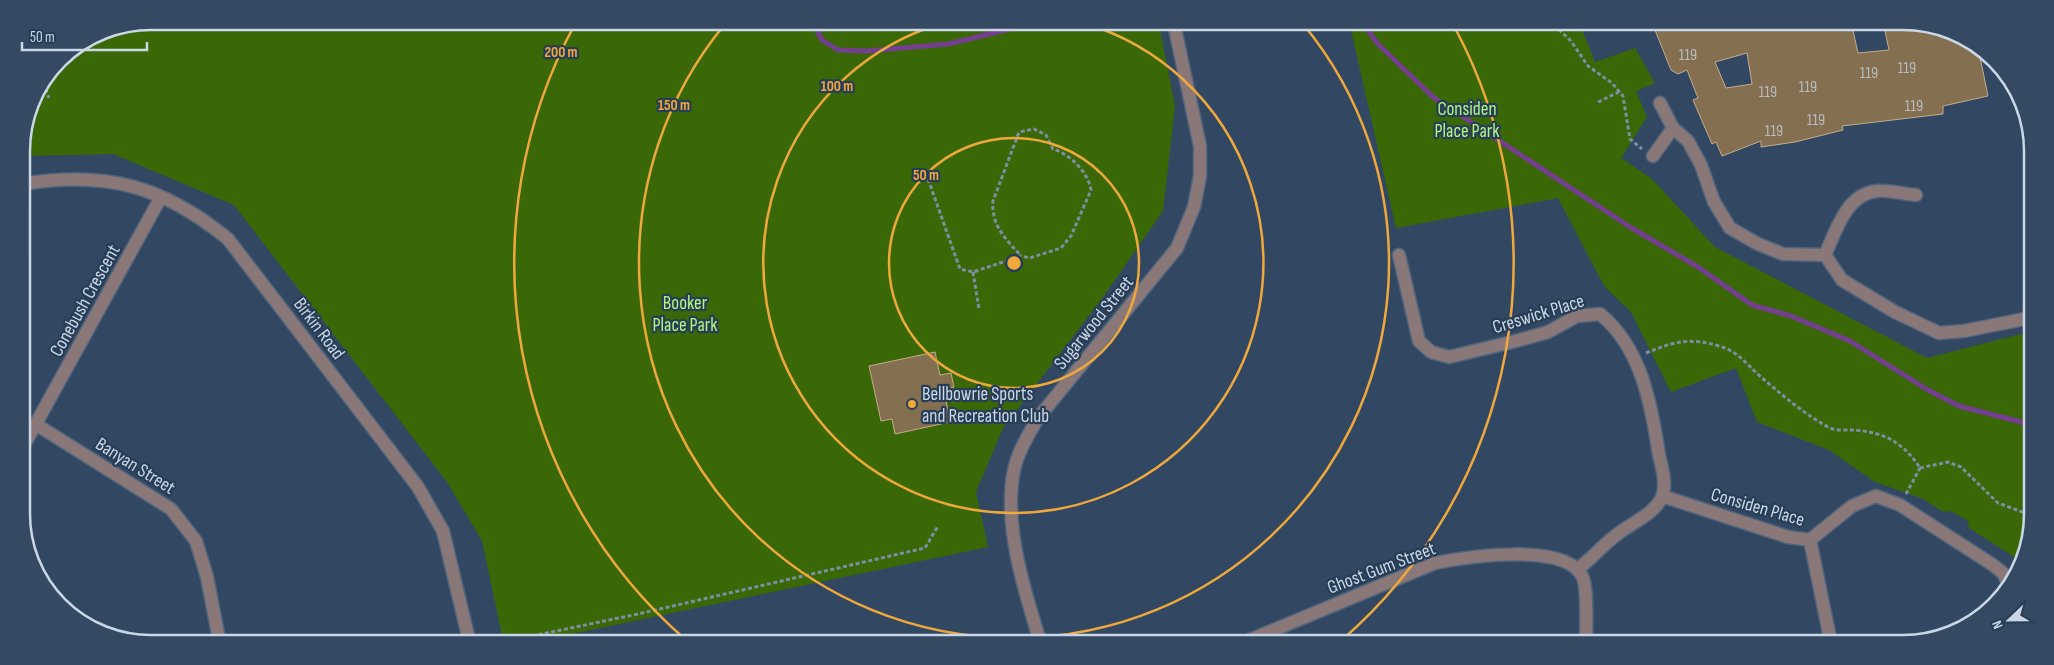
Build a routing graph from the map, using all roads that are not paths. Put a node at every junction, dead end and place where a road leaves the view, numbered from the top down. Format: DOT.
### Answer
graph roads {
  1 [pos="1175,30"];
  2 [pos="1660,103"];
  3 [pos="1674,128"];
  4 [pos="1653,156"];
  5 [pos="30,183"];
  6 [pos="1916,195"];
  7 [pos="161,197"];
  8 [pos="1399,255"];
  9 [pos="1825,255"];
  10 [pos="2024,319"];
  11 [pos="37,425"];
  12 [pos="30,436"];
  13 [pos="1662,496"];
  14 [pos="1810,540"];
  15 [pos="1578,569"];
  16 [pos="2006,578"];
  17 [pos="218,635"];
  18 [pos="468,635"];
  19 [pos="1038,635"];
  20 [pos="1262,635"];
  21 [pos="1586,635"];
  22 [pos="1829,635"];
  1 -- 19 [label="street, Sugarwood Street"];
  2 -- 3 [label="street"];
  3 -- 4 [label="street"];
  3 -- 9 [label="street"];
  5 -- 7 [label="street, Birkin Road"];
  6 -- 9 [label="street"];
  7 -- 11 [label="street, Conebush Crescent"];
  7 -- 18 [label="street, Birkin Road"];
  8 -- 13 [label="street, Creswick Place"];
  9 -- 10 [label="street"];
  11 -- 12 [label="street, Conebush Crescent"];
  11 -- 17 [label="street, Banyan Street"];
  13 -- 14 [label="street, Considen Place"];
  13 -- 15 [label="street"];
  14 -- 16 [label="street, Considen Place"];
  14 -- 22 [label="street"];
  15 -- 20 [label="street, Ghost Gum Street"];
  15 -- 21 [label="street"];
}
